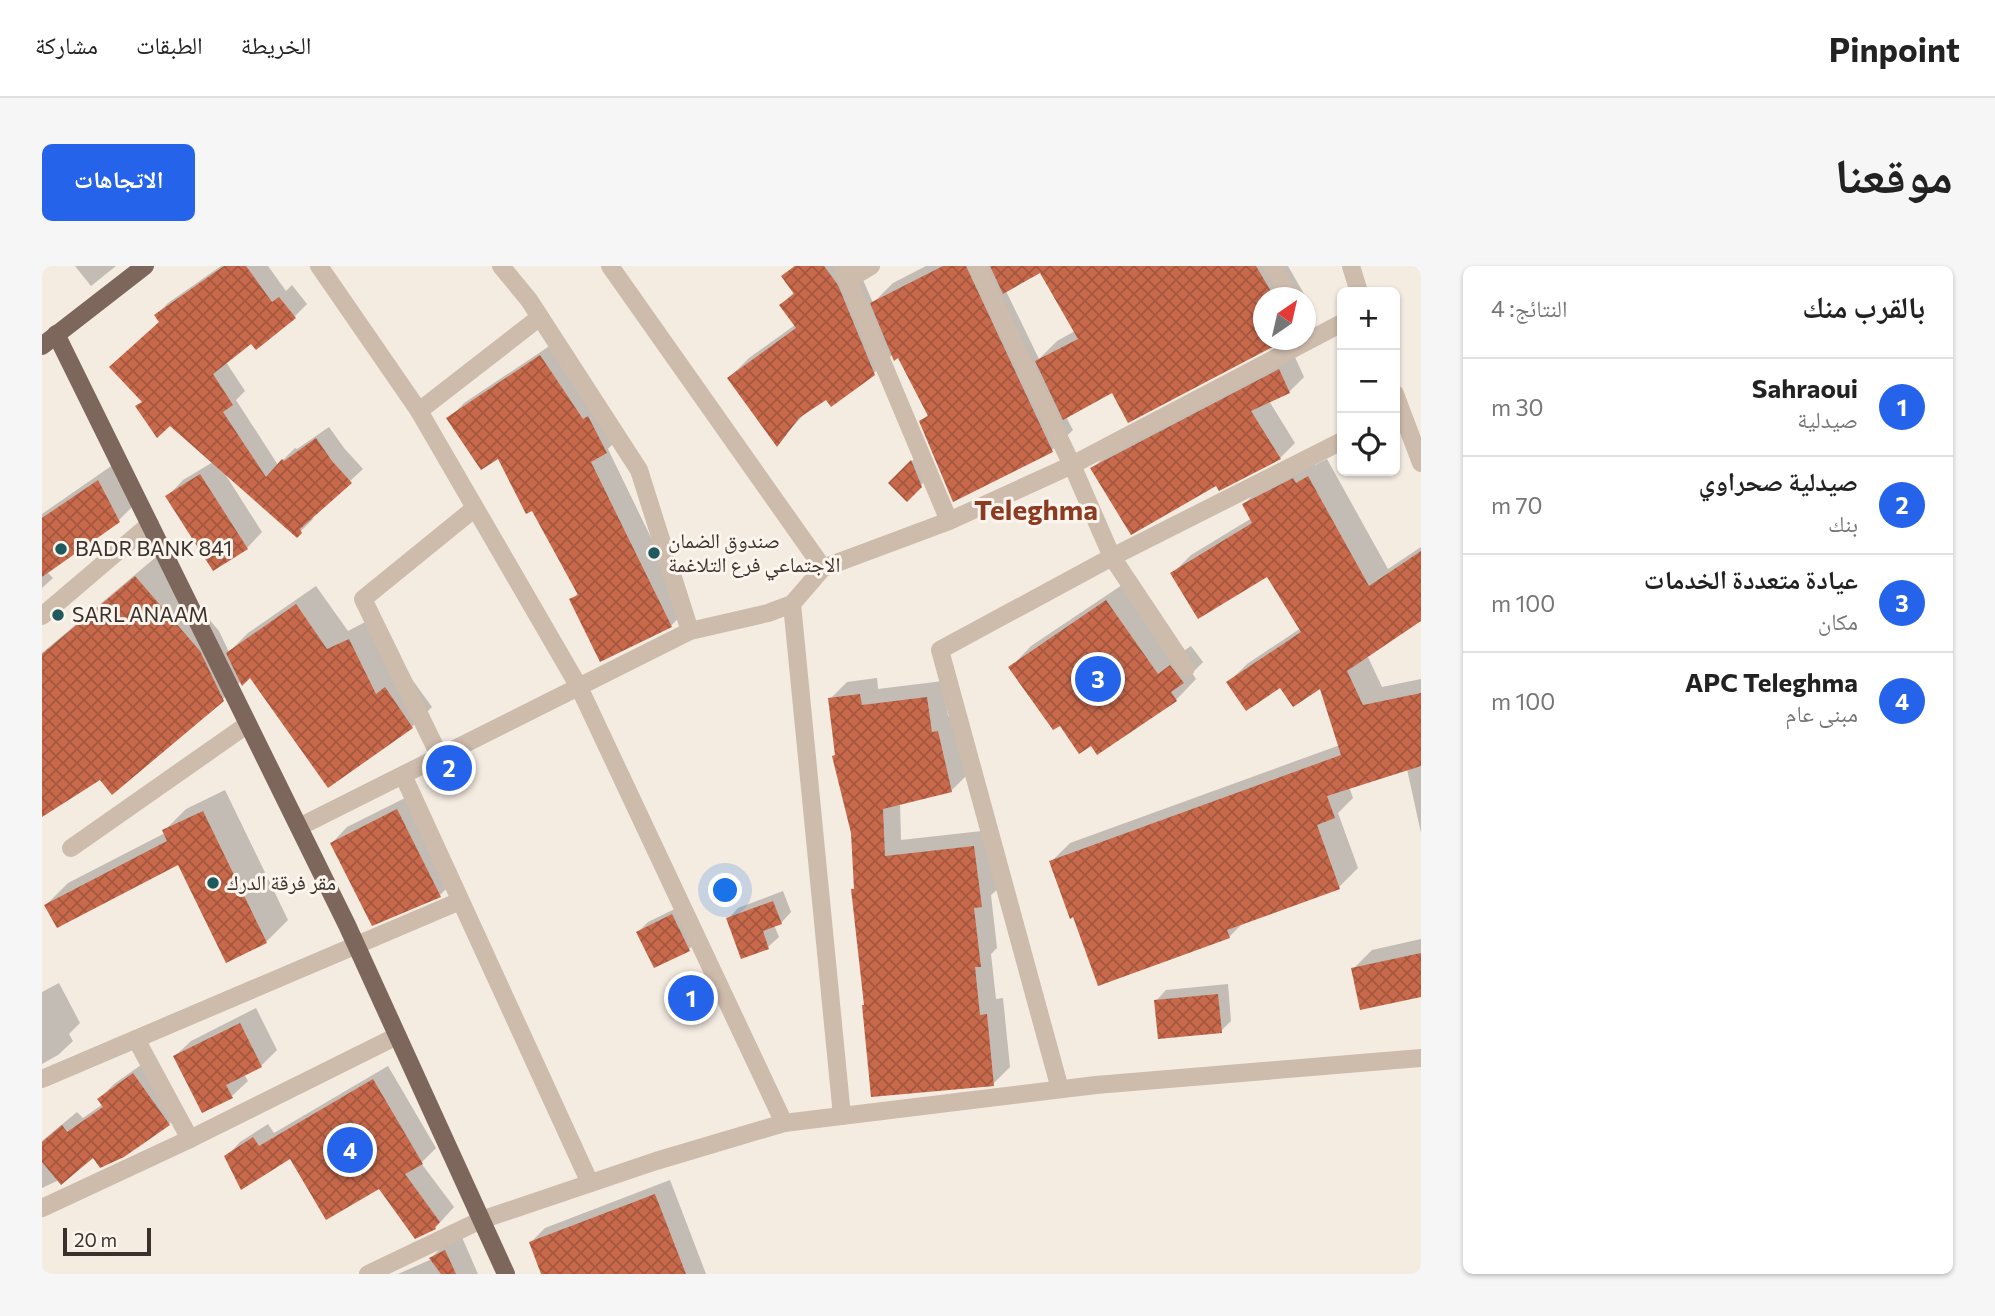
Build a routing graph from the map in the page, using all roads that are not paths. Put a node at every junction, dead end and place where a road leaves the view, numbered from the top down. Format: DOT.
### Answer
graph roads {
  1 [pos="145,266"];
  2 [pos="319,266"];
  3 [pos="501,266"];
  4 [pos="610,266"];
  5 [pos="871,266"];
  6 [pos="977,266"];
  7 [pos="1272,266"];
  8 [pos="1351,266"];
  9 [pos="845,273"];
  10 [pos="1284,287"];
  11 [pos="1357,287"];
  12 [pos="540,317"];
  13 [pos="1337,324"];
  14 [pos="1316,330"];
  15 [pos="57,334"];
  16 [pos="42,346"];
  17 [pos="1276,350"];
  18 [pos="419,411"];
  19 [pos="1400,413"];
  20 [pos="1337,444"];
  21 [pos="1421,463"];
  22 [pos="1072,465"];
  23 [pos="475,508"];
  24 [pos="948,521"];
  25 [pos="150,524"];
  26 [pos="1112,557"];
  27 [pos="823,568"];
  28 [pos="792,604"];
  29 [pos="42,616"];
  30 [pos="690,631"];
  31 [pos="1186,668"];
  32 [pos="579,687"];
  33 [pos="248,724"];
  34 [pos="440,757"];
  35 [pos="403,775"];
  36 [pos="299,827"];
  37 [pos="71,848"];
  38 [pos="460,901"];
  39 [pos="356,945"];
  40 [pos="397,1036"];
  41 [pos="136,1039"];
  42 [pos="1421,1058"];
  43 [pos="42,1079"];
  44 [pos="1060,1089"];
  45 [pos="842,1116"];
  46 [pos="784,1123"];
  47 [pos="190,1139"];
  48 [pos="590,1183"];
  49 [pos="42,1208"];
  50 [pos="481,1220"];
  51 [pos="368,1274"];
  52 [pos="506,1274"];
  1 -- 15 [label="main road"];
  2 -- 18 [label="street"];
  3 -- 12 [label="street"];
  4 -- 27 [label="street"];
  5 -- 9 [label="street"];
  6 -- 22 [label="street"];
  7 -- 10 [label="street"];
  8 -- 11 [label="street"];
  9 -- 24 [label="street"];
  12 -- 18 [label="street"];
  12 -- 30 [label="street"];
  13 -- 14 [label="street"];
  15 -- 16 [label="main road"];
  15 -- 25 [label="main road"];
  17 -- 22 [label="street"];
  18 -- 23 [label="street"];
  19 -- 21 [label="street"];
  20 -- 26 [label="street"];
  22 -- 24 [label="street"];
  22 -- 26 [label="street"];
  23 -- 32 [label="street"];
  23 -- 34 [label="street"];
  24 -- 27 [label="street"];
  25 -- 29 [label="street"];
  25 -- 33 [label="main road"];
  26 -- 31 [label="street"];
  26 -- 44 [label="street"];
  27 -- 28 [label="street"];
  28 -- 30 [label="street"];
  28 -- 45 [label="street"];
  30 -- 32 [label="street"];
  32 -- 34 [label="street"];
  32 -- 46 [label="street"];
  33 -- 36 [label="main road"];
  33 -- 37 [label="street"];
  34 -- 35 [label="street"];
  35 -- 36 [label="street"];
  35 -- 38 [label="street"];
  36 -- 39 [label="main road"];
  38 -- 39 [label="street"];
  38 -- 48 [label="street"];
  39 -- 40 [label="main road"];
  39 -- 41 [label="street"];
  40 -- 47 [label="street"];
  40 -- 50 [label="main road"];
  41 -- 43 [label="street"];
  41 -- 47 [label="street"];
  42 -- 44 [label="street"];
  44 -- 45 [label="street"];
  45 -- 46 [label="street"];
  46 -- 48 [label="street"];
  47 -- 49 [label="street"];
  48 -- 50 [label="street"];
  50 -- 51 [label="street"];
  50 -- 52 [label="main road"];
}
